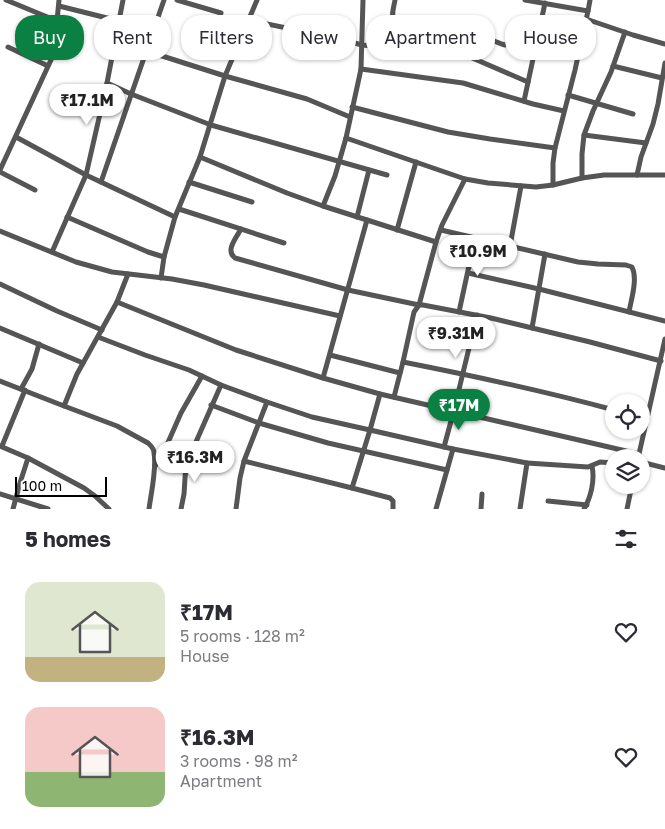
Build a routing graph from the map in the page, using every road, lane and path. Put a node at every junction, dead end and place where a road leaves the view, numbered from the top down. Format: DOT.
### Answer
graph roads {
  1 [pos="6,0"];
  2 [pos="123,0"];
  3 [pos="164,0"];
  4 [pos="177,0"];
  5 [pos="257,0"];
  6 [pos="363,0"];
  7 [pos="396,0"];
  8 [pos="525,0"];
  9 [pos="590,0"];
  10 [pos="59,3"];
  11 [pos="545,4"];
  12 [pos="588,11"];
  13 [pos="221,13"];
  14 [pos="42,15"];
  15 [pos="99,15"];
  16 [pos="120,15"];
  17 [pos="159,15"];
  18 [pos="250,15"];
  19 [pos="543,15"];
  20 [pos="587,15"];
  21 [pos="596,22"];
  22 [pos="272,25"];
  23 [pos="625,32"];
  24 [pos="665,44"];
  25 [pos="362,45"];
  26 [pos="505,45"];
  27 [pos="8,47"];
  28 [pos="51,60"];
  29 [pos="111,60"];
  30 [pos="143,60"];
  31 [pos="171,60"];
  32 [pos="232,60"];
  33 [pos="533,60"];
  34 [pos="577,60"];
  35 [pos="665,63"];
  36 [pos="48,66"];
  37 [pos="613,66"];
  38 [pos="361,69"];
  39 [pos="225,76"];
  40 [pos="662,78"];
  41 [pos="107,82"];
  42 [pos="528,82"];
  43 [pos="131,94"];
  44 [pos="568,95"];
  45 [pos="524,101"];
  46 [pos="596,102"];
  47 [pos="352,107"];
  48 [pos="564,111"];
  49 [pos="633,114"];
  50 [pos="350,117"];
  51 [pos="210,125"];
  52 [pos="584,135"];
  53 [pos="16,137"];
  54 [pos="346,138"];
  55 [pos="646,144"];
  56 [pos="555,148"];
  57 [pos="200,157"];
  58 [pos="340,162"];
  59 [pos="416,162"];
  60 [pos="369,170"];
  61 [pos="0,171"];
  62 [pos="86,175"];
  63 [pos="387,175"];
  64 [pos="637,175"];
  65 [pos="665,175"];
  66 [pos="582,178"];
  67 [pos="465,179"];
  68 [pos="101,182"];
  69 [pos="189,182"];
  70 [pos="552,185"];
  71 [pos="521,186"];
  72 [pos="35,190"];
  73 [pos="252,202"];
  74 [pos="323,206"];
  75 [pos="179,209"];
  76 [pos="67,217"];
  77 [pos="175,217"];
  78 [pos="357,217"];
  79 [pos="368,220"];
  80 [pos="241,229"];
  81 [pos="397,230"];
  82 [pos="441,230"];
  83 [pos="0,231"];
  84 [pos="475,238"];
  85 [pos="436,242"];
  86 [pos="284,243"];
  87 [pos="510,246"];
  88 [pos="52,252"];
  89 [pos="545,254"];
  90 [pos="164,257"];
  91 [pos="468,273"];
  92 [pos="128,274"];
  93 [pos="161,278"];
  94 [pos="0,284"];
  95 [pos="539,289"];
  96 [pos="348,290"];
  97 [pos="117,302"];
  98 [pos="419,305"];
  99 [pos="459,312"];
  100 [pos="629,312"];
  101 [pos="477,315"];
  102 [pos="340,316"];
  103 [pos="665,321"];
  104 [pos="0,328"];
  105 [pos="532,328"];
  106 [pos="102,330"];
  107 [pos="98,337"];
  108 [pos="665,339"];
  109 [pos="39,344"];
  110 [pos="664,349"];
  111 [pos="330,355"];
  112 [pos="661,361"];
  113 [pos="404,362"];
  114 [pos="83,363"];
  115 [pos="463,373"];
  116 [pos="400,374"];
  117 [pos="202,376"];
  118 [pos="323,378"];
  119 [pos="0,381"];
  120 [pos="221,385"];
  121 [pos="23,389"];
  122 [pos="380,394"];
  123 [pos="394,397"];
  124 [pos="650,398"];
  125 [pos="266,402"];
  126 [pos="64,406"];
  127 [pos="212,406"];
  128 [pos="605,408"];
  129 [pos="454,411"];
  130 [pos="259,422"];
  131 [pos="370,430"];
  132 [pos="1,446"];
  133 [pos="444,447"];
  134 [pos="453,449"];
  135 [pos="609,449"];
  136 [pos="364,451"];
  137 [pos="28,458"];
  138 [pos="244,461"];
  139 [pos="527,463"];
  140 [pos="605,463"];
  141 [pos="650,464"];
  142 [pos="155,466"];
  143 [pos="592,466"];
  144 [pos="665,468"];
  145 [pos="447,470"];
  146 [pos="352,488"];
  147 [pos="0,494"];
  148 [pos="482,494"];
  149 [pos="630,494"];
  150 [pos="16,499"];
  151 [pos="548,502"];
  152 [pos="586,507"];
  153 [pos="13,509"];
  154 [pos="48,509"];
  155 [pos="109,509"];
  156 [pos="149,509"];
  157 [pos="181,509"];
  158 [pos="236,509"];
  159 [pos="393,509"];
  160 [pos="436,509"];
  161 [pos="481,509"];
  162 [pos="520,509"];
  163 [pos="628,509"];
  1 -- 14 [label="street"];
  2 -- 16 [label="street"];
  3 -- 17 [label="street"];
  4 -- 13 [label="street"];
  5 -- 18 [label="street"];
  6 -- 25 [label="street"];
  7 -- 26 [label="street"];
  8 -- 11 [label="street"];
  9 -- 12 [label="street"];
  10 -- 15 [label="street"];
  11 -- 12 [label="street"];
  11 -- 19 [label="street"];
  12 -- 20 [label="street"];
  21 -- 23 [label="street"];
  22 -- 25 [label="street"];
  23 -- 24 [label="street"];
  23 -- 37 [label="street"];
  25 -- 38 [label="street"];
  25 -- 42 [label="street"];
  27 -- 36 [label="street"];
  28 -- 36 [label="street"];
  29 -- 41 [label="street"];
  30 -- 43 [label="street"];
  31 -- 39 [label="street"];
  32 -- 39 [label="street"];
  33 -- 42 [label="street"];
  34 -- 44 [label="street"];
  35 -- 40 [label="street"];
  36 -- 53 [label="street"];
  37 -- 40 [label="street"];
  37 -- 46 [label="street"];
  38 -- 45 [label="street"];
  38 -- 47 [label="street"];
  39 -- 50 [label="street"];
  39 -- 51 [label="street"];
  40 -- 55 [label="street"];
  41 -- 43 [label="street"];
  41 -- 62 [label="street"];
  42 -- 45 [label="street"];
  43 -- 51 [label="street"];
  43 -- 68 [label="street"];
  44 -- 46 [label="street"];
  44 -- 48 [label="street"];
  45 -- 48 [label="street"];
  46 -- 49 [label="street"];
  46 -- 52 [label="street"];
  47 -- 50 [label="street"];
  47 -- 56 [label="street"];
  48 -- 56 [label="street"];
  50 -- 54 [label="street"];
  51 -- 57 [label="street"];
  51 -- 58 [label="street"];
  52 -- 55 [label="street"];
  52 -- 66 [label="street"];
  53 -- 61 [label="street"];
  53 -- 62 [label="street"];
  54 -- 58 [label="street"];
  54 -- 59 [label="street"];
  55 -- 64 [label="street"];
  56 -- 70 [label="street"];
  57 -- 69 [label="street"];
  57 -- 74 [label="street"];
  58 -- 60 [label="street"];
  58 -- 74 [label="street"];
  59 -- 67 [label="street"];
  59 -- 81 [label="street"];
  60 -- 63 [label="street"];
  60 -- 78 [label="street"];
  61 -- 72 [label="street"];
  62 -- 68 [label="street"];
  62 -- 76 [label="street"];
  64 -- 65 [label="street"];
  64 -- 66 [label="street"];
  66 -- 70 [label="street"];
  67 -- 71 [label="street"];
  67 -- 82 [label="street"];
  68 -- 77 [label="street"];
  69 -- 73 [label="street"];
  69 -- 75 [label="street"];
  70 -- 71 [label="street"];
  71 -- 87 [label="street"];
  74 -- 78 [label="street"];
  75 -- 77 [label="street"];
  75 -- 80 [label="street"];
  76 -- 88 [label="street"];
  76 -- 90 [label="street"];
  77 -- 90 [label="street"];
  78 -- 79 [label="street"];
  79 -- 81 [label="street"];
  79 -- 96 [label="street"];
  80 -- 86 [label="street"];
  80 -- 96 [label="street"];
  81 -- 85 [label="street"];
  82 -- 84 [label="street"];
  82 -- 85 [label="street"];
  83 -- 88 [label="street"];
  84 -- 87 [label="street"];
  84 -- 91 [label="street"];
  85 -- 98 [label="street"];
  87 -- 89 [label="street"];
  88 -- 92 [label="street"];
  89 -- 95 [label="street"];
  89 -- 100 [label="street"];
  90 -- 93 [label="street"];
  91 -- 95 [label="street"];
  91 -- 99 [label="street"];
  92 -- 93 [label="street"];
  92 -- 97 [label="street"];
  93 -- 102 [label="street"];
  94 -- 106 [label="street"];
  95 -- 100 [label="street"];
  95 -- 105 [label="street"];
  96 -- 98 [label="street"];
  96 -- 102 [label="street"];
  97 -- 106 [label="street"];
  97 -- 118 [label="street"];
  98 -- 99 [label="street"];
  98 -- 113 [label="street"];
  99 -- 101 [label="street"];
  100 -- 103 [label="street"];
  101 -- 105 [label="street"];
  101 -- 115 [label="street"];
  102 -- 111 [label="street"];
  104 -- 109 [label="street"];
  105 -- 112 [label="street"];
  106 -- 107 [label="street"];
  107 -- 114 [label="street"];
  107 -- 117 [label="street"];
  108 -- 110 [label="street"];
  109 -- 114 [label="street"];
  109 -- 121 [label="street"];
  110 -- 112 [label="street"];
  111 -- 116 [label="street"];
  111 -- 118 [label="street"];
  112 -- 124 [label="street"];
  113 -- 115 [label="street"];
  113 -- 116 [label="street"];
  114 -- 126 [label="street"];
  115 -- 128 [label="street"];
  115 -- 129 [label="street"];
  116 -- 123 [label="street"];
  117 -- 120 [label="street"];
  117 -- 142 [label="street"];
  118 -- 122 [label="street"];
  119 -- 121 [label="street"];
  120 -- 125 [label="street"];
  120 -- 127 [label="street"];
  121 -- 126 [label="street"];
  121 -- 132 [label="street"];
  122 -- 123 [label="street"];
  122 -- 131 [label="street"];
  123 -- 129 [label="street"];
  125 -- 130 [label="street"];
  125 -- 131 [label="street"];
  126 -- 142 [label="street"];
  127 -- 130 [label="street"];
  127 -- 157 [label="street"];
  129 -- 133 [label="street"];
  129 -- 135 [label="street"];
  130 -- 136 [label="street"];
  130 -- 138 [label="street"];
  131 -- 133 [label="street"];
  131 -- 136 [label="street"];
  132 -- 137 [label="street"];
  133 -- 134 [label="street"];
  134 -- 139 [label="street"];
  134 -- 145 [label="street"];
  136 -- 145 [label="street"];
  136 -- 146 [label="street"];
  137 -- 150 [label="street"];
  137 -- 155 [label="street"];
  138 -- 146 [label="street"];
  138 -- 158 [label="street"];
  139 -- 143 [label="street"];
  139 -- 162 [label="street"];
  140 -- 143 [label="street"];
  141 -- 144 [label="street"];
  142 -- 156 [label="street"];
  143 -- 152 [label="street"];
  145 -- 160 [label="street"];
  146 -- 159 [label="street"];
  147 -- 150 [label="street"];
  148 -- 161 [label="street"];
  149 -- 163 [label="street"];
  150 -- 153 [label="street"];
  150 -- 154 [label="street"];
  151 -- 152 [label="street"];
}
